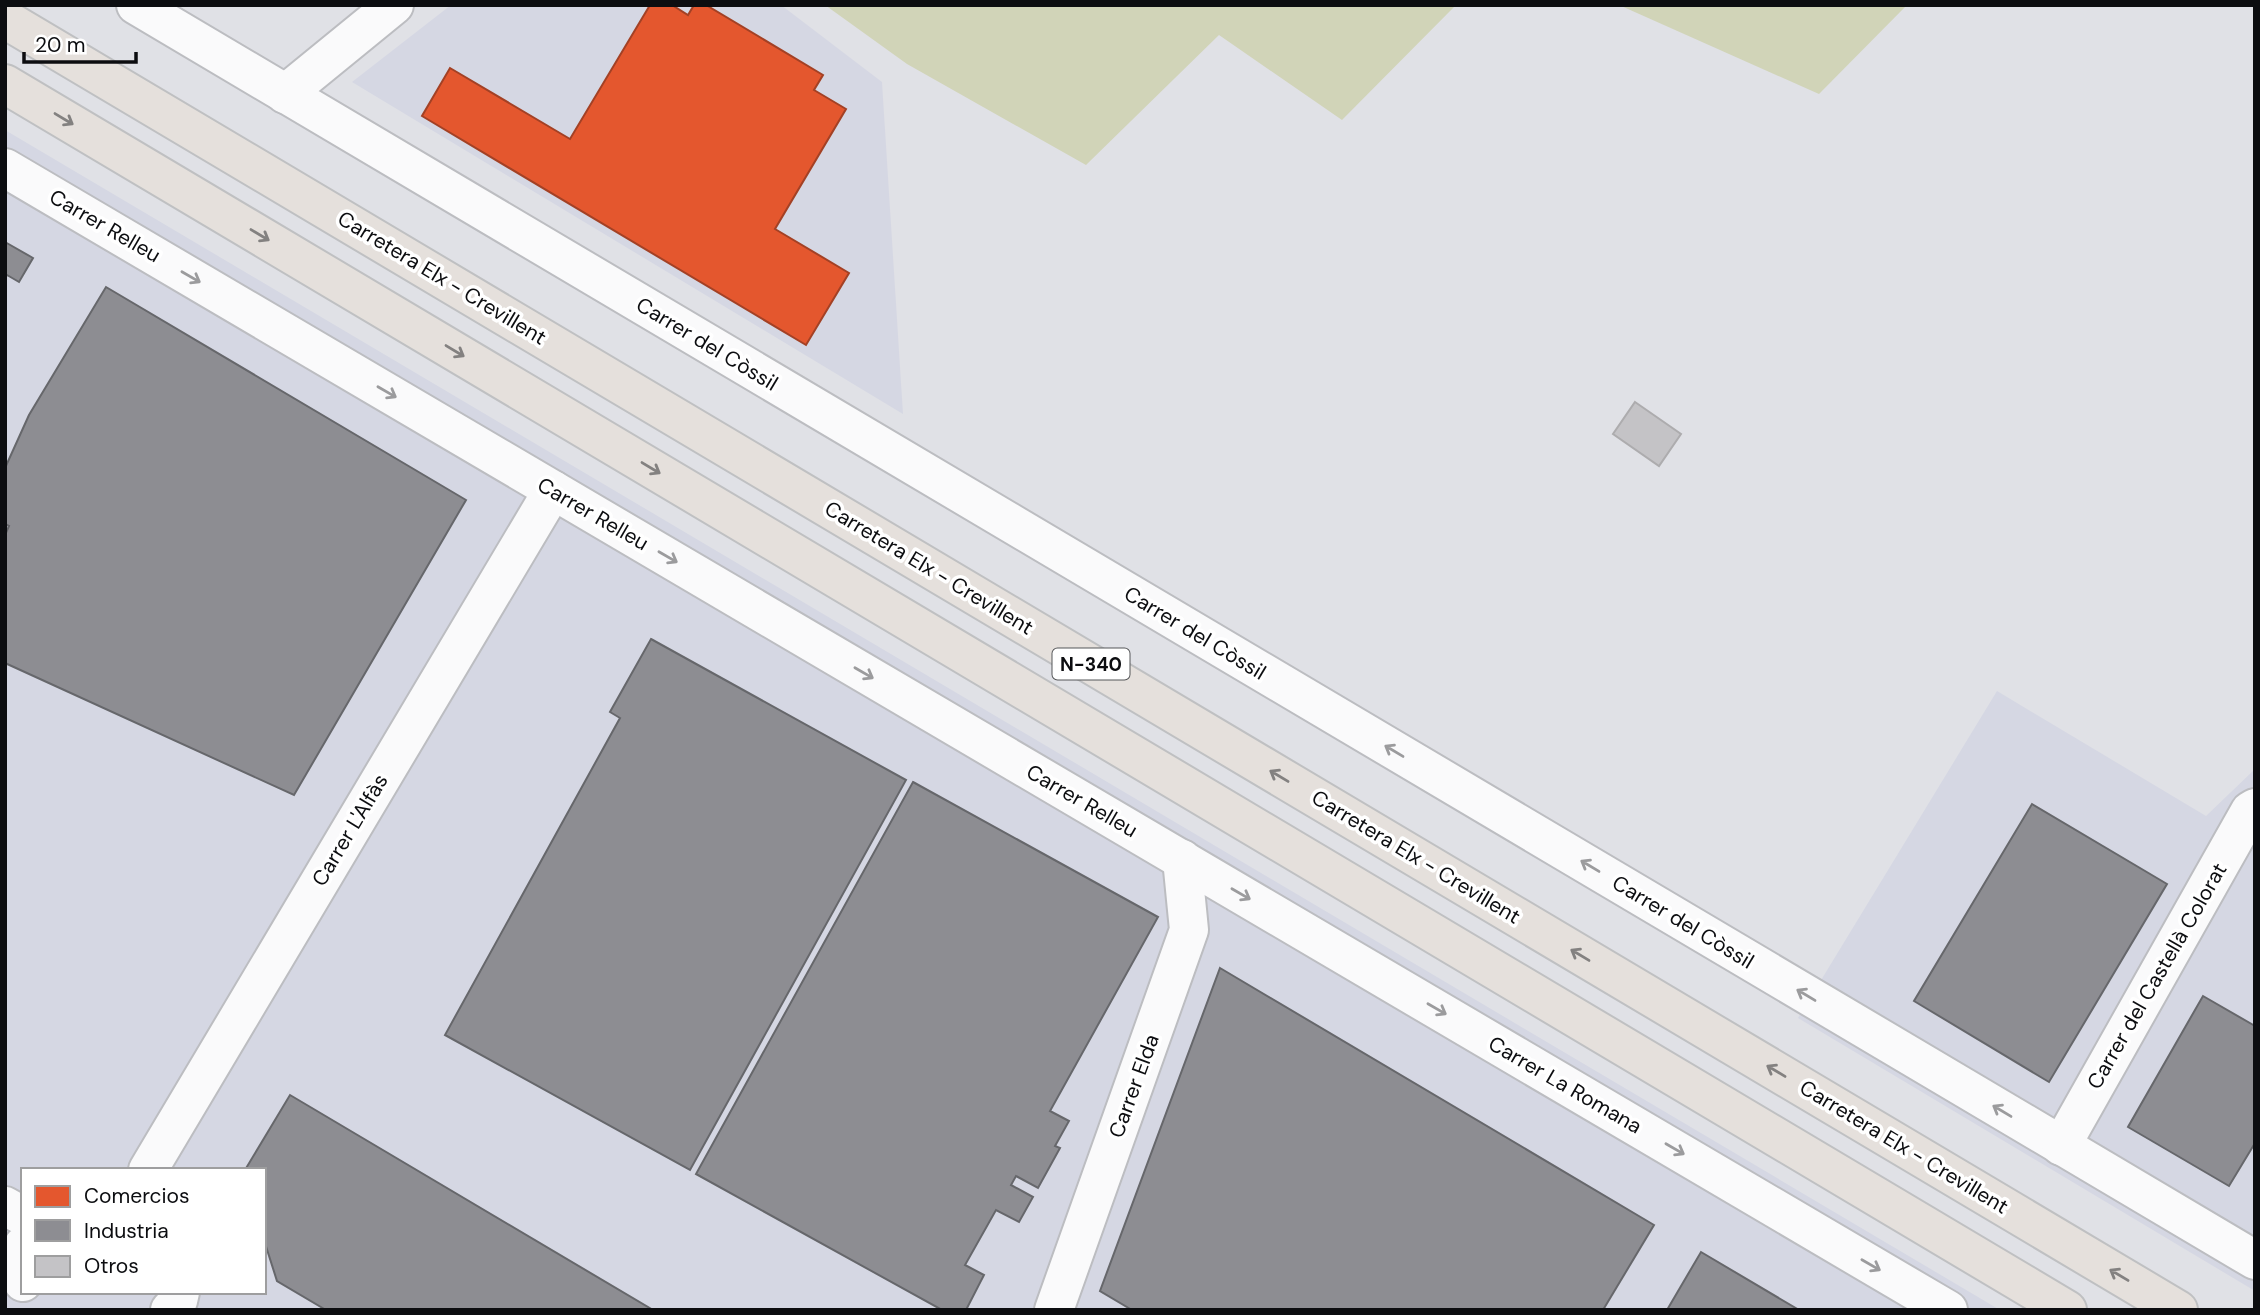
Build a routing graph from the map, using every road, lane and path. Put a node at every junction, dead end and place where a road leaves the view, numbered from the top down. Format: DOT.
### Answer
graph roads {
  1 [pos="136,5"];
  2 [pos="394,5"];
  3 [pos="5,19"];
  4 [pos="5,84"];
  5 [pos="285,93"];
  6 [pos="5,168"];
  7 [pos="552,490"];
  8 [pos="2255,808"];
  9 [pos="1182,859"];
  10 [pos="2061,1146"];
  11 [pos="149,1168"];
  12 [pos="5,1206"];
  13 [pos="21,1215"];
  14 [pos="21,1254"];
  15 [pos="2255,1260"];
  16 [pos="21,1275"];
  17 [pos="26,1294"];
  18 [pos="1933,1306"];
  19 [pos="34,1310"];
  20 [pos="1054,1310"];
  21 [pos="2067,1310"];
  22 [pos="2178,1310"];
  1 -- 5 [label="street, Carrer del Còssil"];
  2 -- 5 [label="street"];
  22 -- 3 [label="highway, Carretera Elx - Crevillent / N-340, one-way"];
  4 -- 21 [label="highway, N-340, one-way"];
  10 -- 5 [label="street, Carrer del Còssil, one-way"];
  6 -- 7 [label="street, Carrer Relleu, one-way"];
  7 -- 9 [label="street, Carrer Relleu, one-way"];
  7 -- 11 [label="street, Carrer L'Alfàs"];
  8 -- 10 [label="street, Carrer del Castellà Colorat"];
  9 -- 18 [label="street, Carrer La Romana, one-way"];
  9 -- 20 [label="street, Carrer Elda"];
  10 -- 15 [label="street, Carrer del Còssil"];
  12 -- 13 [label="street"];
  14 -- 16 [label="street"];
  17 -- 19 [label="street"];
}
